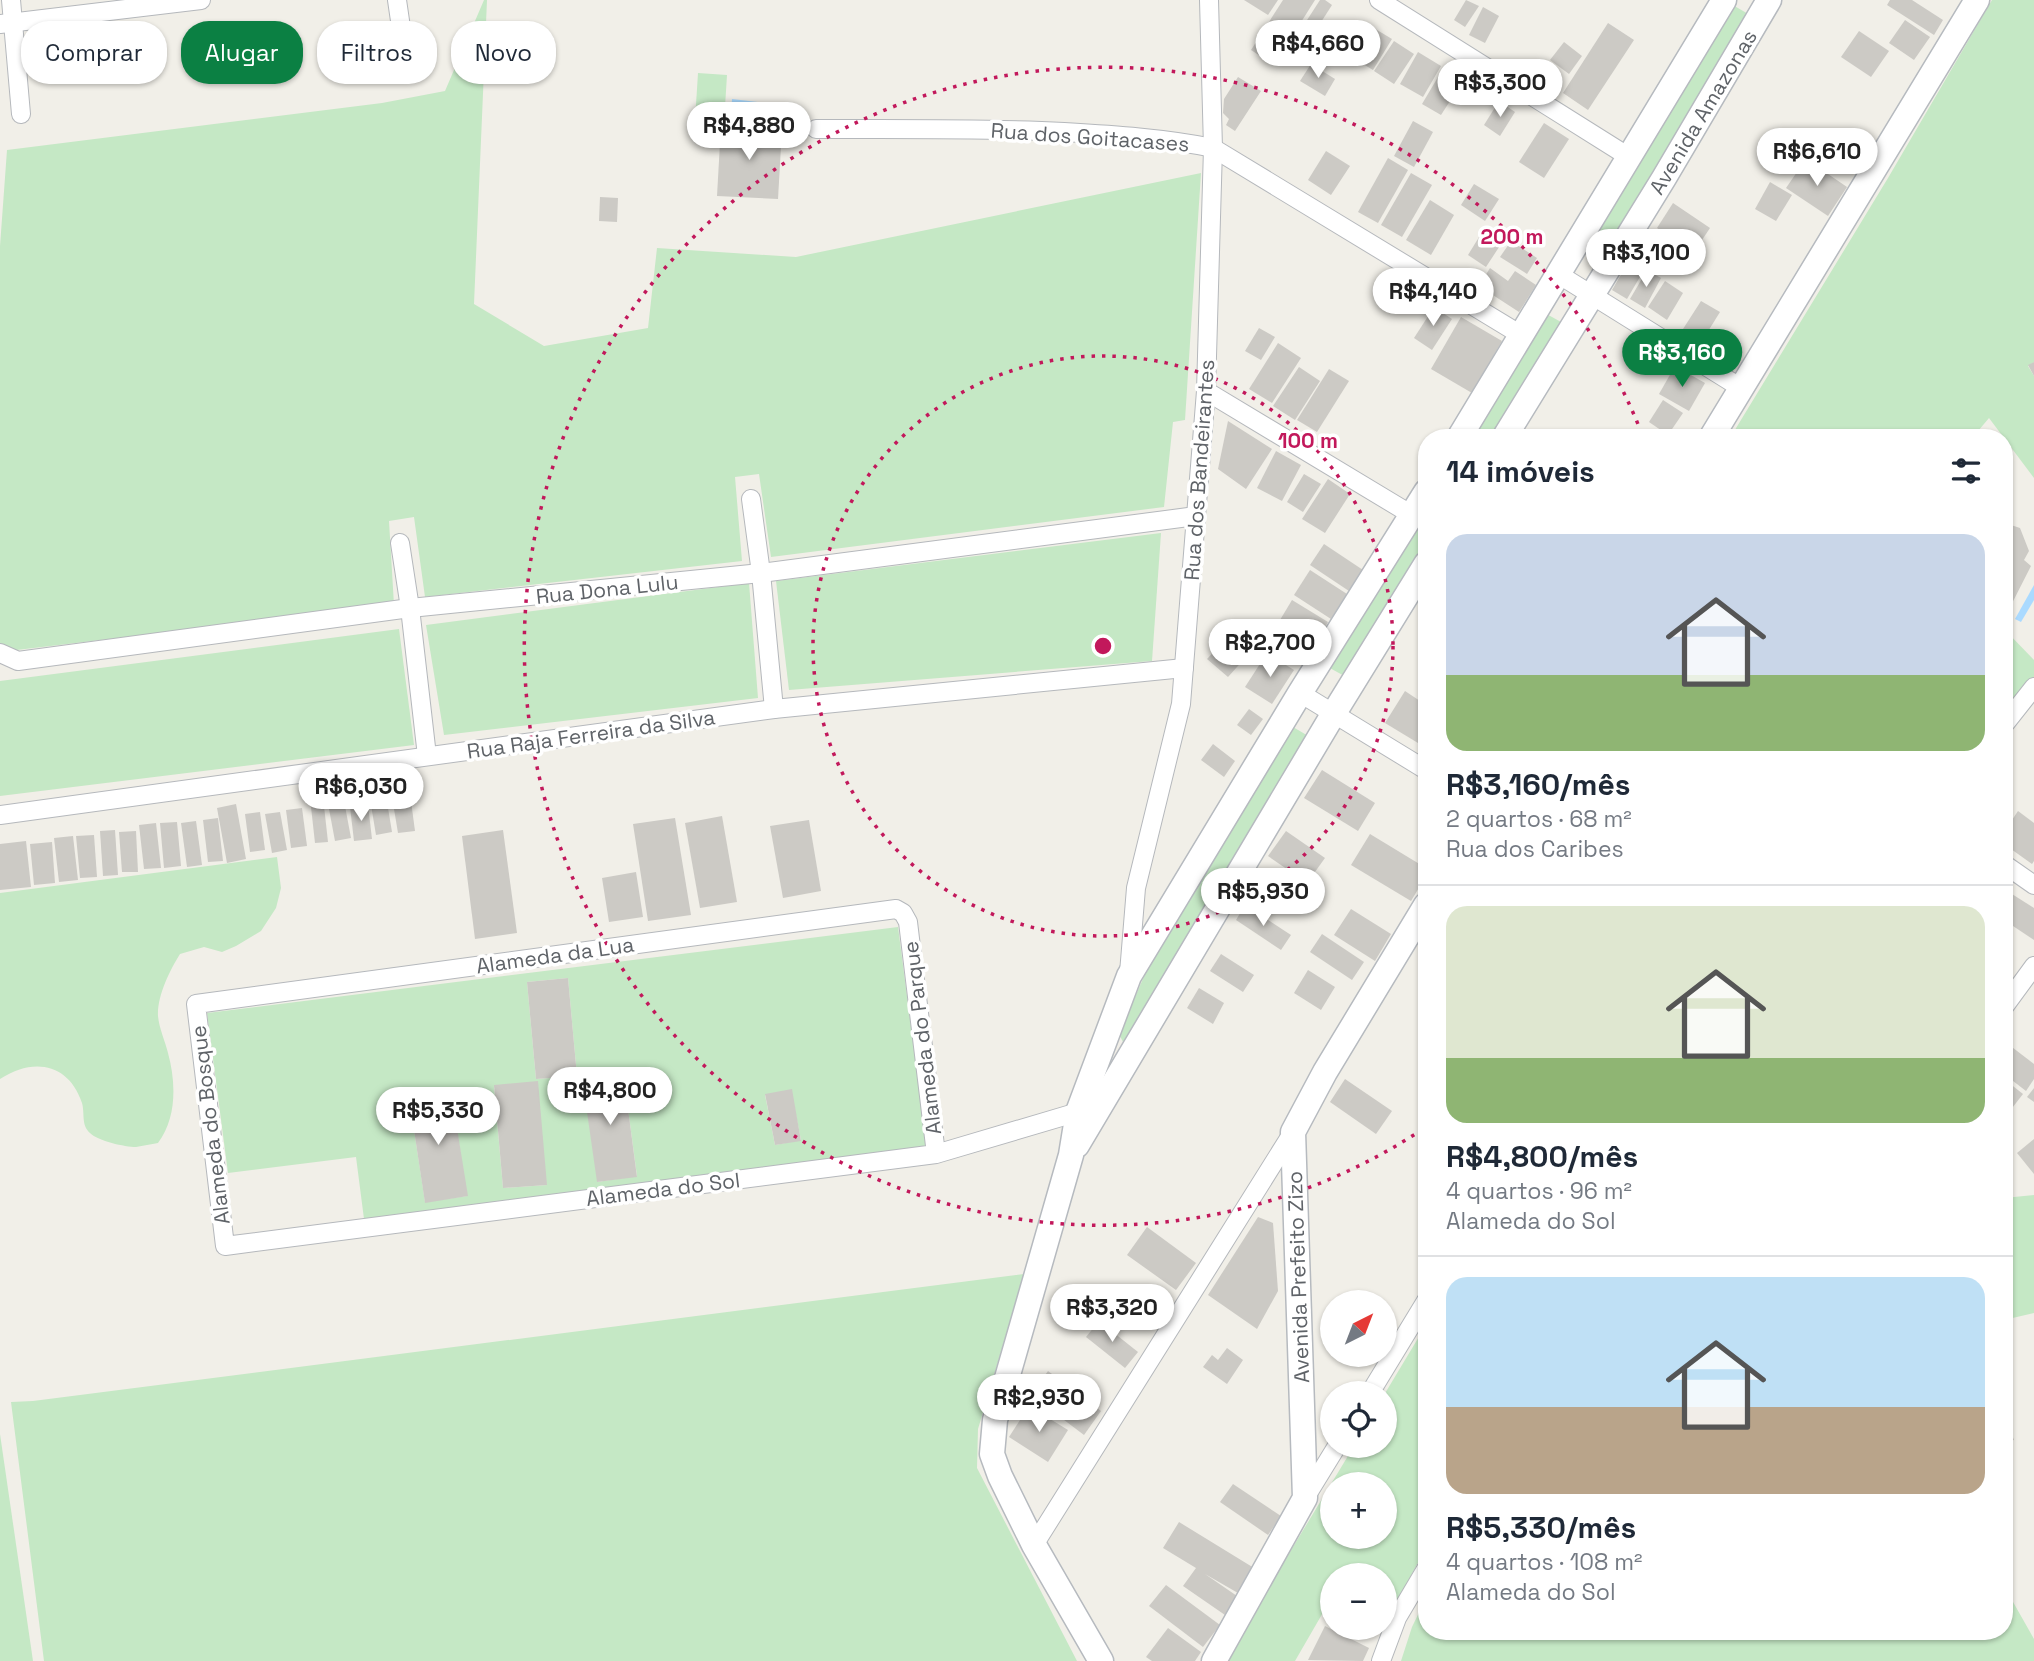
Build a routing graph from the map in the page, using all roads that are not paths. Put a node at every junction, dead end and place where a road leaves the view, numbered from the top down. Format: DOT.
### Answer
graph roads {
  1 [pos="11,0"];
  2 [pos="201,0"];
  3 [pos="397,0"];
  4 [pos="1209,0"];
  5 [pos="1379,0"];
  6 [pos="1724,0"];
  7 [pos="1977,0"];
  8 [pos="1767,1"];
  9 [pos="400,21"];
  10 [pos="7,24"];
  11 [pos="21,114"];
  12 [pos="816,129"];
  13 [pos="1213,148"];
  14 [pos="1629,157"];
  15 [pos="1558,274"];
  16 [pos="1592,295"];
  17 [pos="1521,335"];
  18 [pos="1741,388"];
  19 [pos="1206,391"];
  20 [pos="1464,429"];
  21 [pos="1510,429"];
  22 [pos="1716,429"];
  23 [pos="751,499"];
  24 [pos="1418,505"];
  25 [pos="1412,515"];
  26 [pos="1196,516"];
  27 [pos="400,543"];
  28 [pos="761,573"];
  29 [pos="1418,577"];
  30 [pos="410,608"];
  31 [pos="0,653"];
  32 [pos="1184,668"];
  33 [pos="2034,687"];
  34 [pos="1300,693"];
  35 [pos="774,709"];
  36 [pos="1335,713"];
  37 [pos="2013,714"];
  38 [pos="427,756"];
  39 [pos="1418,765"];
  40 [pos="0,815"];
  41 [pos="2013,870"];
  42 [pos="2034,885"];
  43 [pos="1418,918"];
  44 [pos="908,922"];
  45 [pos="2034,966"];
  46 [pos="1129,976"];
  47 [pos="2013,995"];
  48 [pos="195,1004"];
  49 [pos="1086,1114"];
  50 [pos="1293,1132"];
  51 [pos="936,1154"];
  52 [pos="225,1247"];
  53 [pos="1418,1314"];
  54 [pos="1377,1381"];
  55 [pos="1330,1458"];
  56 [pos="1305,1498"];
  57 [pos="1034,1545"];
  58 [pos="1418,1583"];
  59 [pos="1101,1661"];
  60 [pos="1214,1661"];
  61 [pos="1381,1661"];
  1 -- 10 [label="street"];
  2 -- 10 [label="street"];
  3 -- 9 [label="street"];
  4 -- 13 [label="street, Rua dos Bandeirantes"];
  5 -- 14 [label="street"];
  6 -- 14 [label="main road, Avenida Amazonas"];
  7 -- 18 [label="main road"];
  8 -- 16 [label="main road, Avenida Amazonas"];
  10 -- 11 [label="street"];
  12 -- 13 [label="street, Rua dos Goitacases"];
  13 -- 17 [label="street, Rua dos Goitacases"];
  13 -- 19 [label="street, Rua dos Bandeirantes"];
  14 -- 15 [label="main road, Avenida Amazonas"];
  15 -- 16 [label="street"];
  15 -- 17 [label="main road, Avenida Amazonas"];
  16 -- 18 [label="street"];
  16 -- 21 [label="main road, Avenida Amazonas"];
  17 -- 20 [label="main road, Avenida Amazonas"];
  18 -- 22 [label="main road"];
  19 -- 25 [label="street"];
  19 -- 26 [label="street, Rua dos Bandeirantes"];
  23 -- 28 [label="street"];
  24 -- 25 [label="main road"];
  25 -- 34 [label="main road"];
  26 -- 28 [label="street, Rua Dona Lulu"];
  26 -- 32 [label="street, Rua dos Bandeirantes"];
  27 -- 30 [label="street"];
  28 -- 30 [label="street, Rua Dona Lulu"];
  28 -- 35 [label="street"];
  29 -- 36 [label="main road"];
  30 -- 31 [label="street, Rua Dona Lulu"];
  30 -- 38 [label="street"];
  32 -- 35 [label="street, Rua Raja Ferreira da Silva"];
  32 -- 46 [label="street, Rua dos Bandeirantes"];
  33 -- 37 [label="street"];
  34 -- 36 [label="street"];
  34 -- 46 [label="main road"];
  35 -- 38 [label="street, Rua Raja Ferreira da Silva"];
  36 -- 39 [label="street"];
  36 -- 49 [label="main road"];
  38 -- 40 [label="street, Rua Raja Ferreira da Silva"];
  41 -- 42 [label="street"];
  43 -- 50 [label="main road, Avenida Prefeito Zizo"];
  44 -- 48 [label="street, Alameda da Lua"];
  44 -- 51 [label="street, Alameda do Parque"];
  45 -- 47 [label="street"];
  46 -- 49 [label="main road"];
  48 -- 52 [label="street, Alameda do Bosque"];
  49 -- 51 [label="street, Alameda do Sol"];
  49 -- 57 [label="main road"];
  50 -- 56 [label="main road, Avenida Prefeito Zizo"];
  50 -- 57 [label="street"];
  51 -- 52 [label="street, Alameda do Sol"];
  53 -- 54 [label="street"];
  55 -- 56 [label="street"];
  56 -- 60 [label="main road"];
  57 -- 59 [label="main road"];
  58 -- 61 [label="street"];
}
